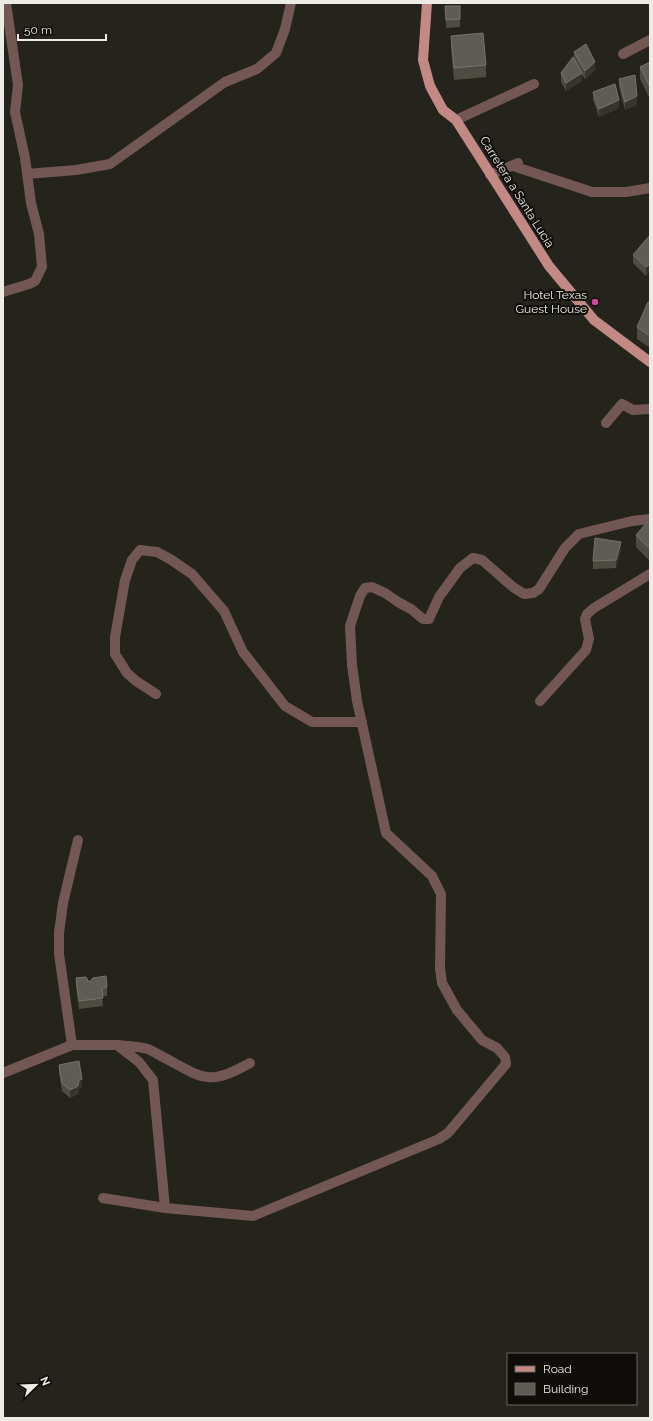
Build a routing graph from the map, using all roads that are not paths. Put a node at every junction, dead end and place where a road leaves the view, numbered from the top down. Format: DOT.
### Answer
graph roads {
  1 [pos="6,3"];
  2 [pos="291,3"];
  3 [pos="427,3"];
  4 [pos="650,40"];
  5 [pos="623,54"];
  6 [pos="534,84"];
  7 [pos="456,120"];
  8 [pos="523,162"];
  9 [pos="513,166"];
  10 [pos="27,174"];
  11 [pos="490,175"];
  12 [pos="650,188"];
  13 [pos="3,292"];
  14 [pos="650,362"];
  15 [pos="650,409"];
  16 [pos="606,424"];
  17 [pos="650,519"];
  18 [pos="650,574"];
  19 [pos="156,694"];
  20 [pos="540,702"];
  21 [pos="362,722"];
  22 [pos="78,840"];
  23 [pos="72,1045"];
  24 [pos="117,1046"];
  25 [pos="250,1063"];
  26 [pos="3,1073"];
  27 [pos="104,1198"];
  28 [pos="165,1208"];
  1 -- 10 [label="street"];
  2 -- 10 [label="street"];
  3 -- 7 [label="main road, Carretera a Santa Lucía"];
  4 -- 5 [label="street"];
  6 -- 7 [label="street"];
  7 -- 11 [label="main road, Carretera a Santa Lucía"];
  8 -- 9 [label="street"];
  9 -- 11 [label="street"];
  9 -- 12 [label="street"];
  10 -- 13 [label="street"];
  11 -- 14 [label="main road, Carretera a Santa Lucía"];
  15 -- 16 [label="street"];
  17 -- 21 [label="street"];
  18 -- 20 [label="street"];
  19 -- 21 [label="street"];
  21 -- 28 [label="street"];
  22 -- 23 [label="street"];
  23 -- 24 [label="street"];
  23 -- 26 [label="street"];
  24 -- 25 [label="street"];
  24 -- 28 [label="street"];
  27 -- 28 [label="street"];
}
